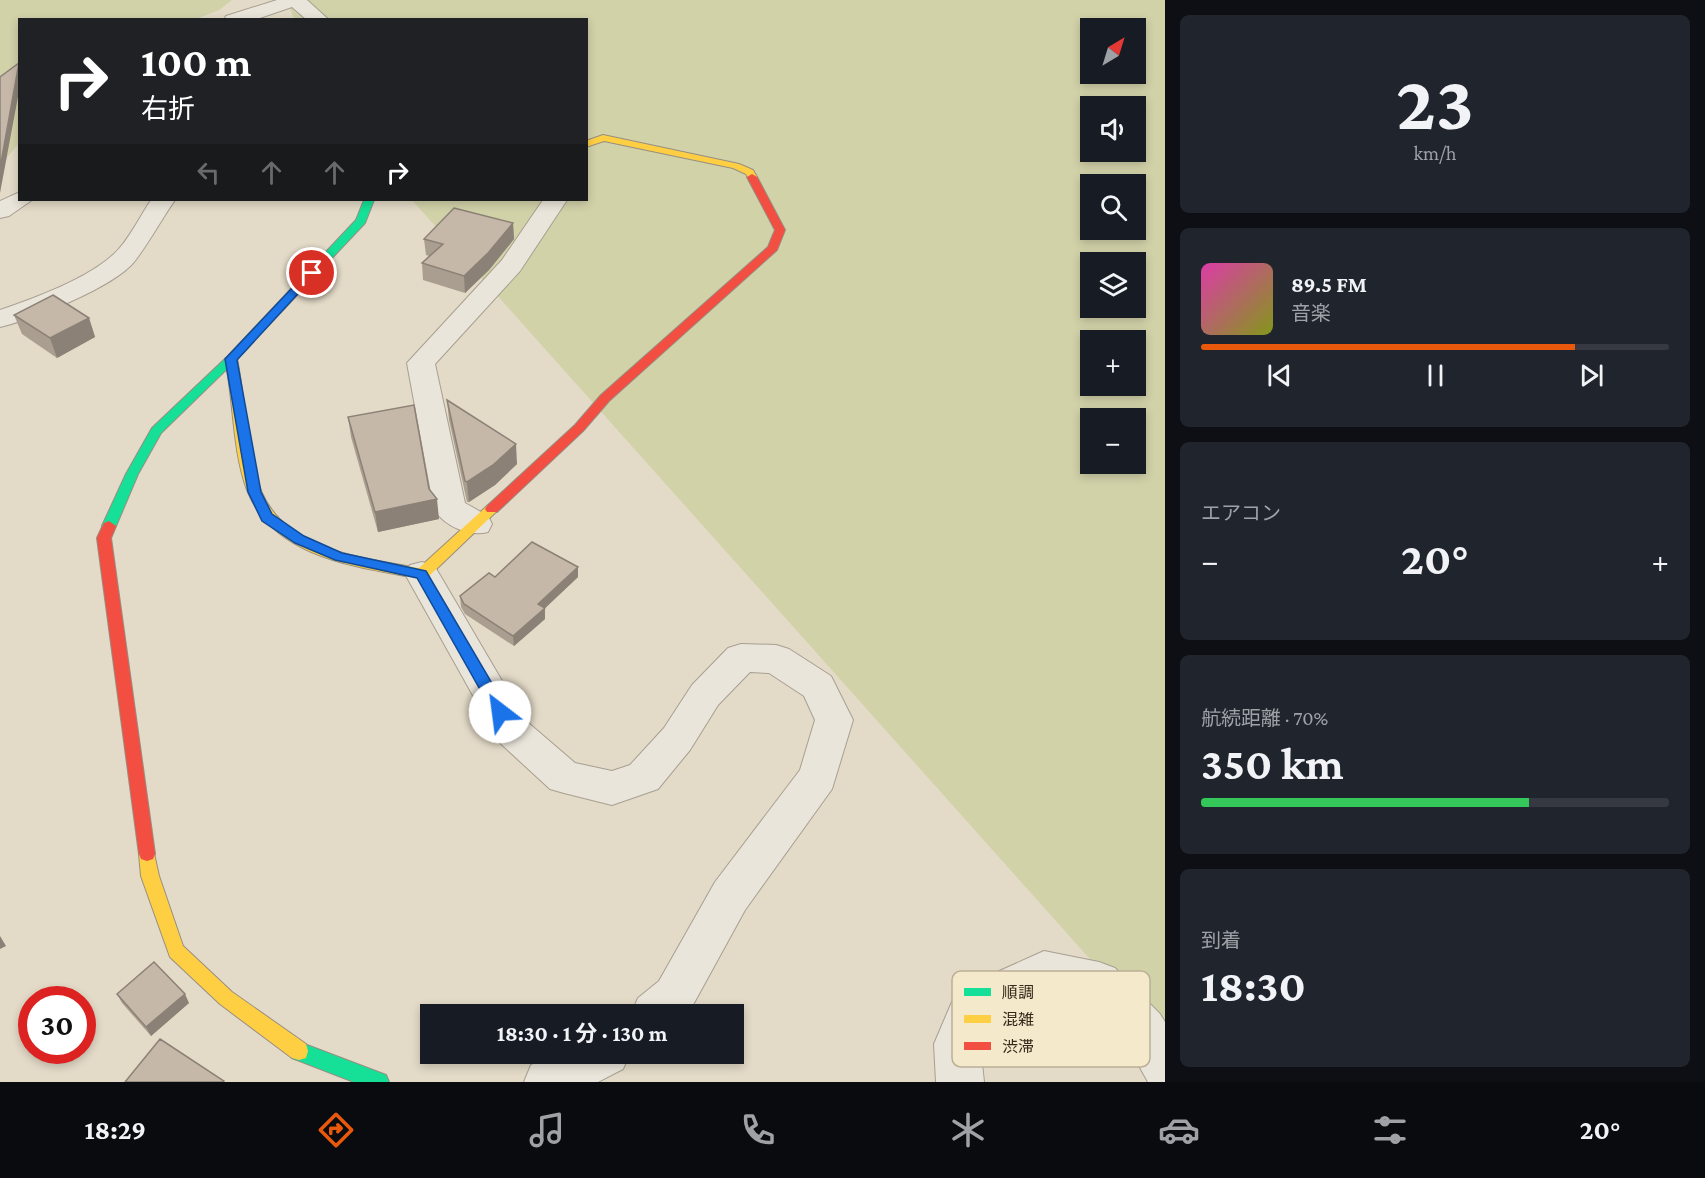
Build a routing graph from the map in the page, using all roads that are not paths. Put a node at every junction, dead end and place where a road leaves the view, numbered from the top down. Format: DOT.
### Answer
graph roads {
  1 [pos="296,0"];
  2 [pos="238,18"];
  3 [pos="318,18"];
  4 [pos="588,143"];
  5 [pos="18,200"];
  6 [pos="162,201"];
  7 [pos="369,201"];
  8 [pos="554,201"];
  9 [pos="0,211"];
  10 [pos="0,319"];
  11 [pos="231,359"];
  12 [pos="476,524"];
  13 [pos="422,574"];
  14 [pos="666,1004"];
  15 [pos="1150,1041"];
  16 [pos="585,1064"];
  17 [pos="959,1067"];
  18 [pos="1165,1067"];
  19 [pos="379,1082"];
  20 [pos="548,1082"];
  21 [pos="960,1082"];
  1 -- 2 [label="street"];
  1 -- 3 [label="street"];
  4 -- 12 [label="street"];
  5 -- 9 [label="street"];
  6 -- 10 [label="street"];
  7 -- 11 [label="street"];
  8 -- 12 [label="street"];
  11 -- 13 [label="street"];
  11 -- 19 [label="street"];
  12 -- 13 [label="street"];
  13 -- 14 [label="street"];
  15 -- 18 [label="street"];
  16 -- 20 [label="street"];
  17 -- 21 [label="street"];
}
